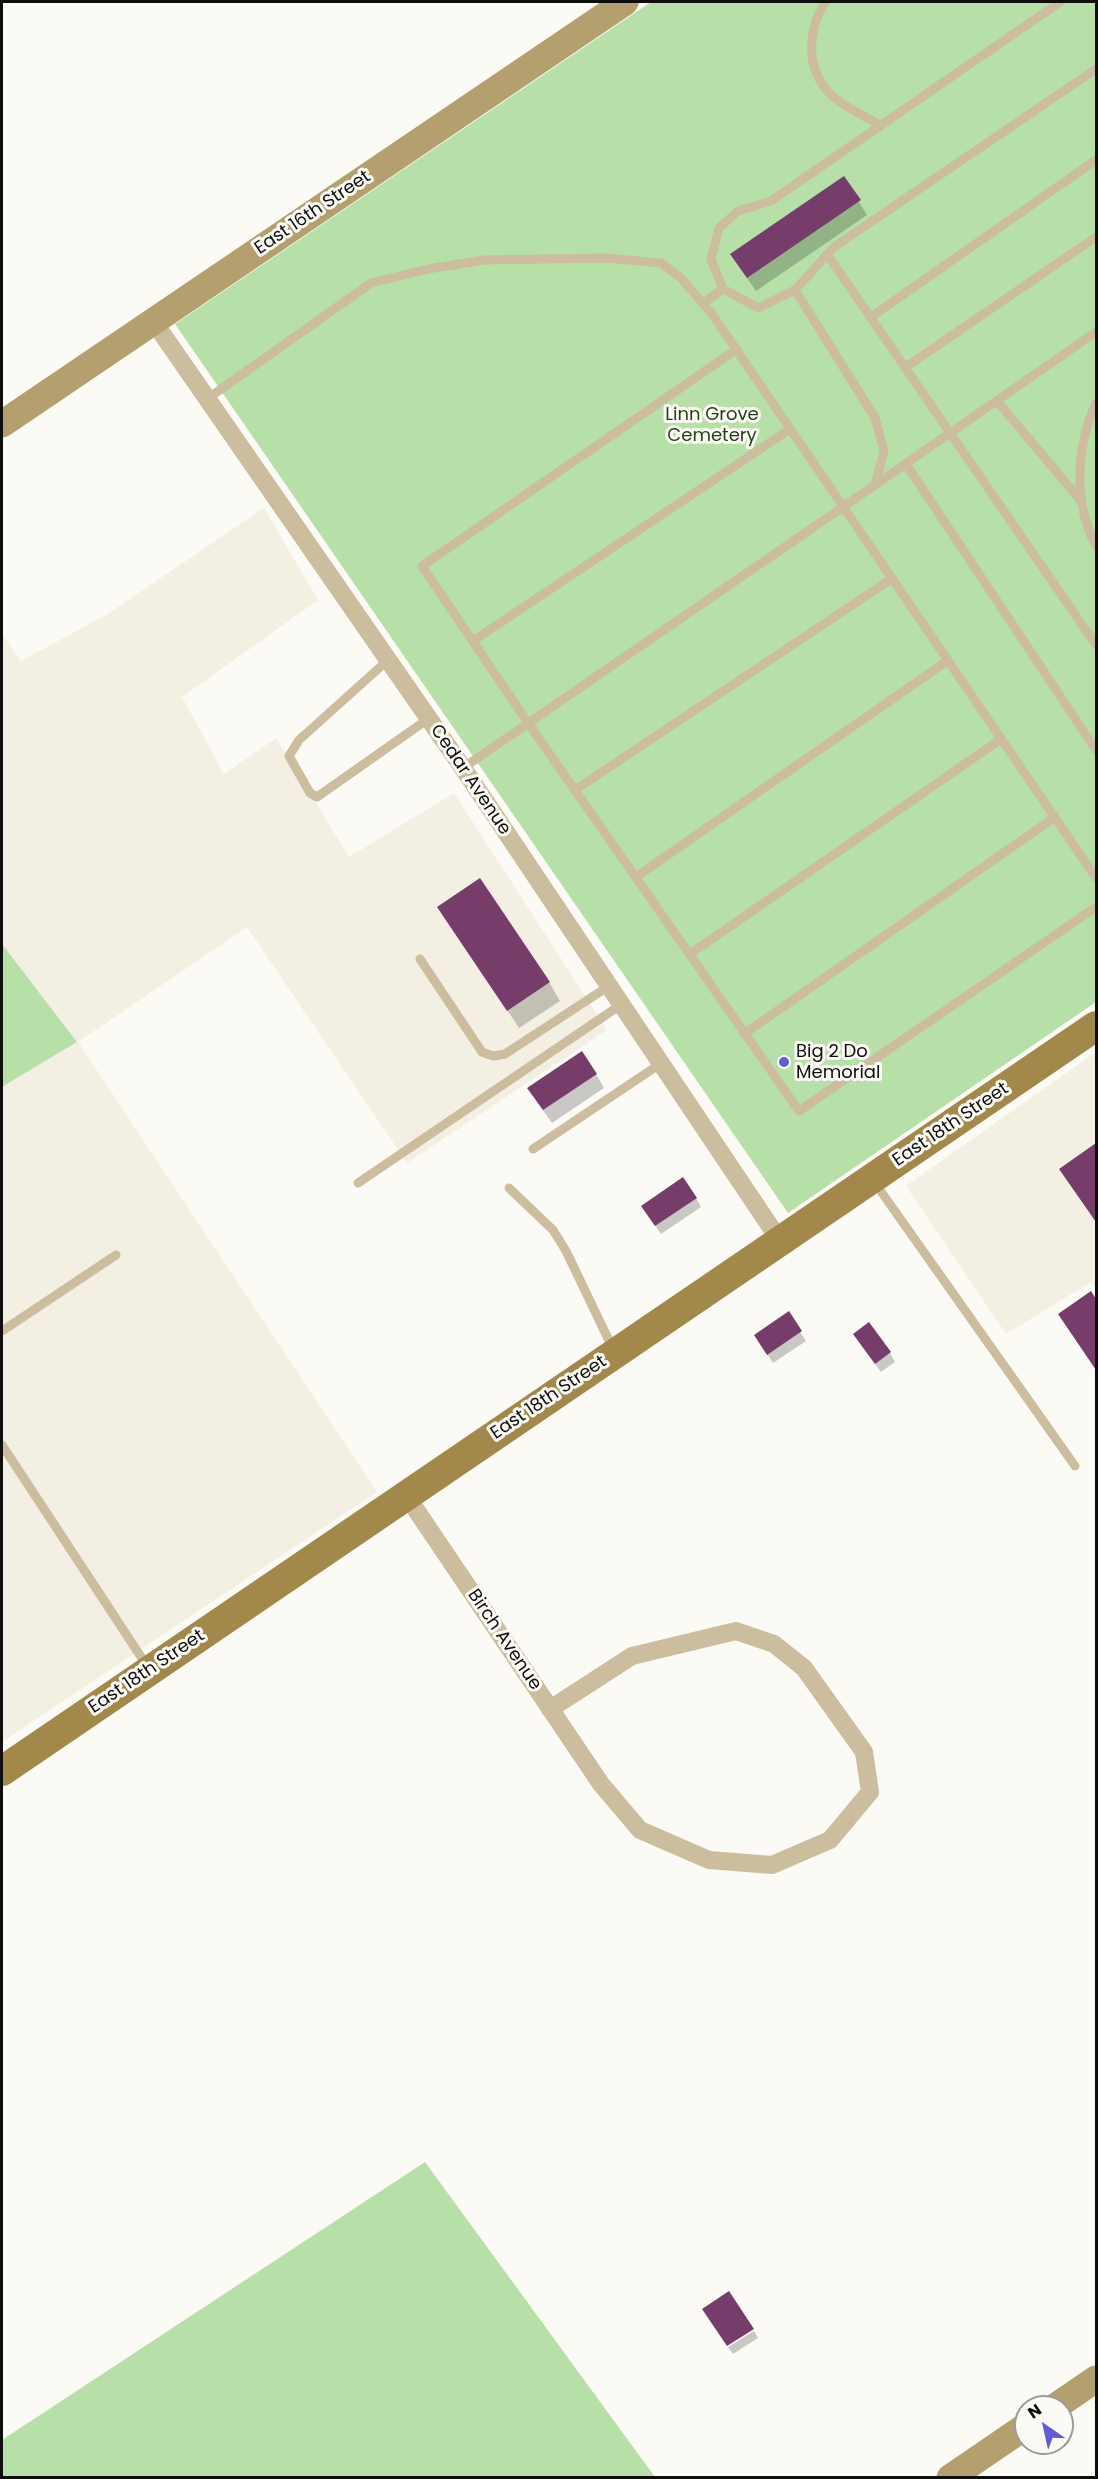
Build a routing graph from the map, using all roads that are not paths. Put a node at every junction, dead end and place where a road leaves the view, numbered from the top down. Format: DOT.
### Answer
graph roads {
  1 [pos="625,2"];
  2 [pos="825,2"];
  3 [pos="1060,2"];
  4 [pos="1096,69"];
  5 [pos="880,125"];
  6 [pos="1096,160"];
  7 [pos="1096,237"];
  8 [pos="827,254"];
  9 [pos="723,289"];
  10 [pos="795,290"];
  11 [pos="703,303"];
  12 [pos="871,317"];
  13 [pos="154,322"];
  14 [pos="1096,332"];
  15 [pos="737,349"];
  16 [pos="906,367"];
  17 [pos="207,399"];
  18 [pos="997,401"];
  19 [pos="1096,403"];
  20 [pos="2,424"];
  21 [pos="790,429"];
  22 [pos="951,433"];
  23 [pos="906,464"];
  24 [pos="875,485"];
  25 [pos="1082,502"];
  26 [pos="842,508"];
  27 [pos="1096,546"];
  28 [pos="891,579"];
  29 [pos="473,641"];
  30 [pos="1096,645"];
  31 [pos="388,660"];
  32 [pos="947,661"];
  33 [pos="428,719"];
  34 [pos="528,723"];
  35 [pos="1001,739"];
  36 [pos="1096,750"];
  37 [pos="462,768"];
  38 [pos="575,790"];
  39 [pos="1055,817"];
  40 [pos="636,877"];
  41 [pos="1096,878"];
  42 [pos="1096,907"];
  43 [pos="690,954"];
  44 [pos="420,959"];
  45 [pos="609,986"];
  46 [pos="622,1005"];
  47 [pos="1096,1026"];
  48 [pos="744,1034"];
  49 [pos="660,1064"];
  50 [pos="533,1149"];
  51 [pos="872,1179"];
  52 [pos="358,1184"];
  53 [pos="509,1188"];
  54 [pos="780,1241"];
  55 [pos="116,1255"];
  56 [pos="2,1331"];
  57 [pos="615,1353"];
  58 [pos="2,1445"];
  59 [pos="1074,1466"];
  60 [pos="406,1495"];
  61 [pos="150,1670"];
  62 [pos="550,1709"];
  63 [pos="2,1771"];
  64 [pos="1096,2379"];
  65 [pos="1073,2395"];
  66 [pos="1014,2434"];
  67 [pos="950,2478"];
  1 -- 13 [label="street, East 16th Street"];
  2 -- 5 [label="lane"];
  3 -- 5 [label="lane"];
  4 -- 8 [label="lane"];
  5 -- 9 [label="lane"];
  6 -- 12 [label="lane"];
  7 -- 16 [label="lane"];
  8 -- 10 [label="lane"];
  8 -- 12 [label="lane"];
  9 -- 10 [label="lane"];
  9 -- 11 [label="lane"];
  10 -- 24 [label="lane"];
  11 -- 15 [label="lane"];
  11 -- 17 [label="lane"];
  12 -- 16 [label="lane"];
  13 -- 17 [label="street, Cedar Avenue"];
  13 -- 20 [label="street, East 16th Street"];
  14 -- 18 [label="lane"];
  15 -- 21 [label="lane"];
  15 -- 29 [label="lane"];
  16 -- 22 [label="lane"];
  17 -- 31 [label="street, Cedar Avenue"];
  18 -- 22 [label="lane"];
  18 -- 25 [label="lane"];
  19 -- 25 [label="lane"];
  21 -- 26 [label="lane"];
  21 -- 29 [label="lane"];
  22 -- 23 [label="lane"];
  22 -- 30 [label="lane"];
  23 -- 24 [label="lane"];
  23 -- 36 [label="lane"];
  24 -- 26 [label="lane"];
  25 -- 27 [label="lane"];
  26 -- 28 [label="lane"];
  26 -- 34 [label="lane"];
  28 -- 32 [label="lane"];
  28 -- 38 [label="lane"];
  29 -- 34 [label="lane"];
  31 -- 33 [label="street, Cedar Avenue"];
  31 -- 33 [label="lane"];
  32 -- 35 [label="lane"];
  32 -- 40 [label="lane"];
  33 -- 37 [label="street, Cedar Avenue"];
  34 -- 37 [label="lane"];
  34 -- 38 [label="lane"];
  35 -- 39 [label="lane"];
  35 -- 43 [label="lane"];
  37 -- 45 [label="street, Cedar Avenue"];
  38 -- 40 [label="lane"];
  39 -- 41 [label="lane"];
  39 -- 48 [label="lane"];
  40 -- 43 [label="lane"];
  42 -- 48 [label="lane"];
  43 -- 48 [label="lane"];
  44 -- 45 [label="lane"];
  45 -- 46 [label="street, Cedar Avenue"];
  46 -- 49 [label="street, Cedar Avenue"];
  46 -- 52 [label="lane"];
  47 -- 51 [label="main road, East 18th Street"];
  49 -- 50 [label="lane"];
  49 -- 54 [label="street, Cedar Avenue"];
  51 -- 54 [label="main road, East 18th Street"];
  51 -- 59 [label="lane"];
  53 -- 57 [label="lane"];
  54 -- 57 [label="main road, East 18th Street"];
  55 -- 56 [label="lane"];
  57 -- 60 [label="main road, East 18th Street"];
  58 -- 61 [label="lane"];
  60 -- 61 [label="main road, East 18th Street"];
  60 -- 62 [label="street, Birch Avenue"];
  61 -- 63 [label="main road, East 18th Street"];
  62 -- 62 [label="street, Birch Avenue"];
  64 -- 65 [label="street"];
  66 -- 67 [label="street"];
}
